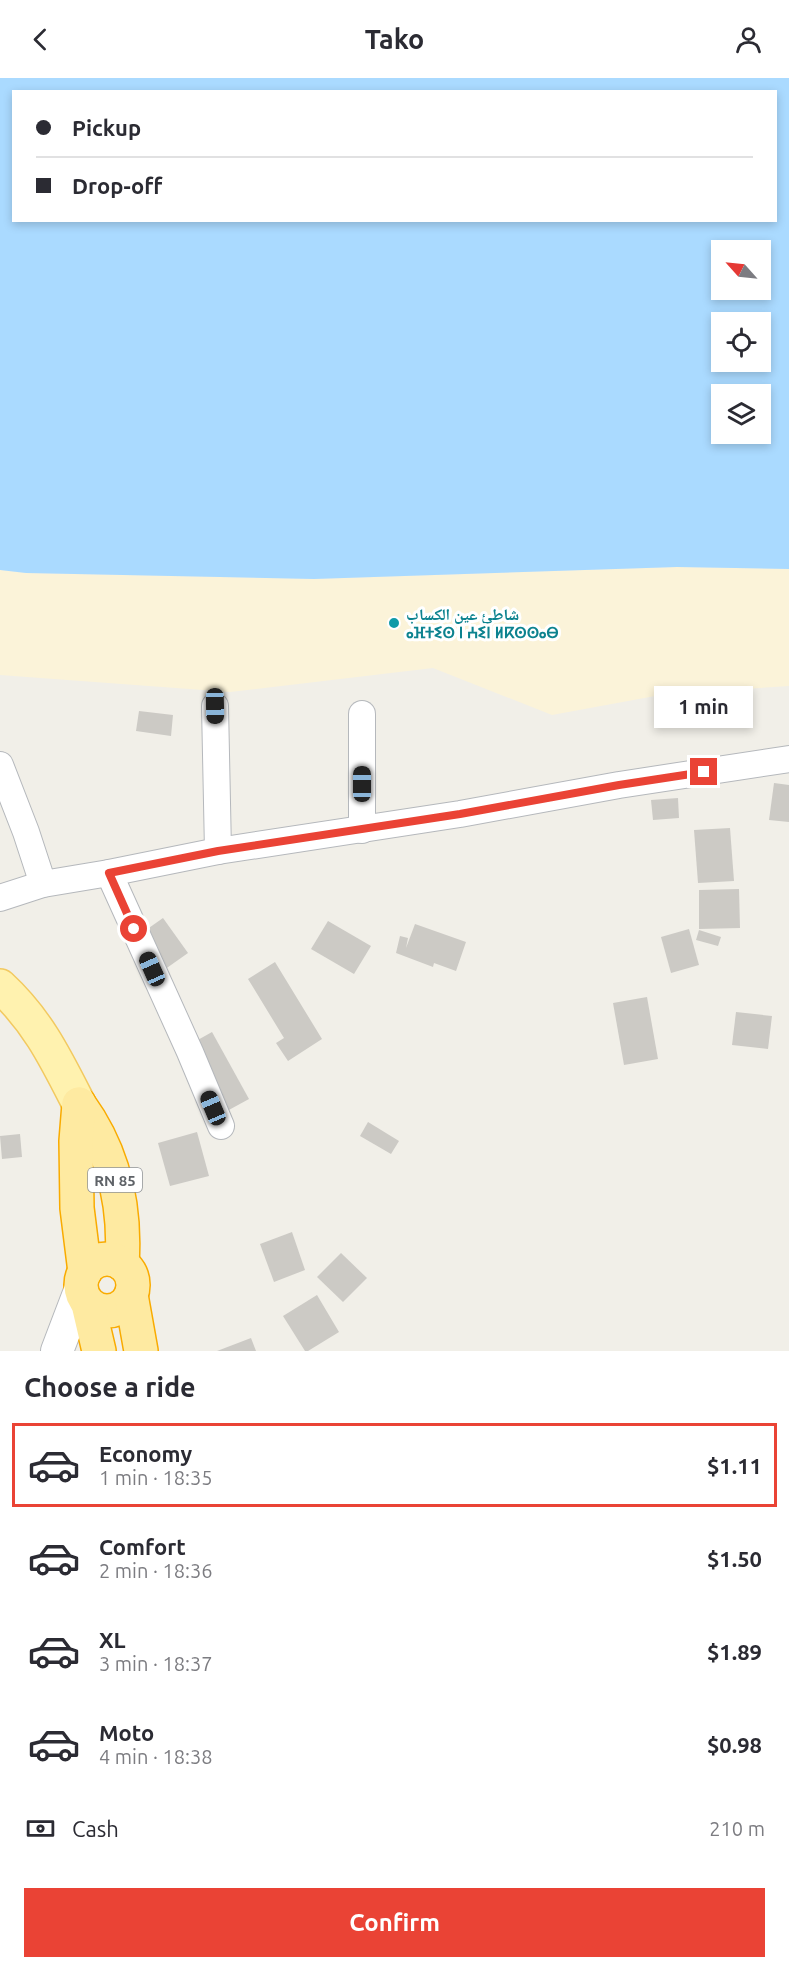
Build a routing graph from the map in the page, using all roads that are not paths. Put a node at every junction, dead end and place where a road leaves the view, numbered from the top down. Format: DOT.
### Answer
graph roads {
  1 [pos="215,706"];
  2 [pos="362,714"];
  3 [pos="789,759"];
  4 [pos="0,765"];
  5 [pos="362,830"];
  6 [pos="218,851"];
  7 [pos="109,873"];
  8 [pos="43,884"];
  9 [pos="0,898"];
  10 [pos="0,986"];
  11 [pos="79,1104"];
  12 [pos="221,1126"];
  13 [pos="127,1280"];
  14 [pos="85,1288"];
  15 [pos="57,1351"];
  16 [pos="99,1351"];
  17 [pos="141,1351"];
  1 -- 6 [label="street"];
  2 -- 5 [label="street"];
  3 -- 5 [label="street"];
  4 -- 8 [label="street"];
  5 -- 6 [label="street"];
  6 -- 7 [label="street"];
  7 -- 8 [label="street"];
  7 -- 12 [label="street"];
  8 -- 9 [label="street"];
  10 -- 11 [label="main road, RN 85"];
  11 -- 13 [label="highway, RN 85"];
  11 -- 14 [label="highway, RN 85"];
  13 -- 14 [label="highway"];
  13 -- 14 [label="highway"];
  13 -- 17 [label="highway, RN 85"];
  14 -- 15 [label="street"];
  14 -- 16 [label="highway, RN 85"];
}
